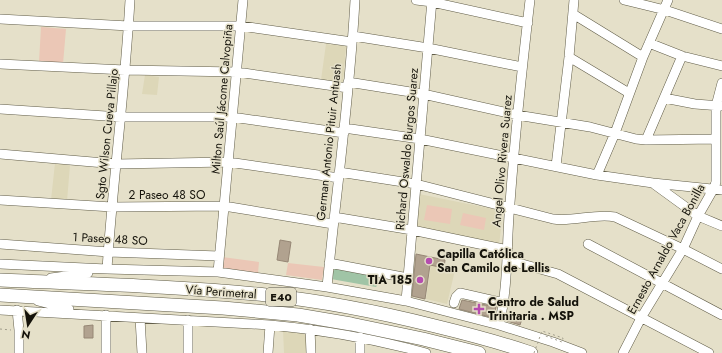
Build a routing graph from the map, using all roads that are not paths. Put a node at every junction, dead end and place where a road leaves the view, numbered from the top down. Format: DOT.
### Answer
graph roads {
  1 [pos="130,0"];
  2 [pos="243,0"];
  3 [pos="355,0"];
  4 [pos="416,0"];
  5 [pos="530,0"];
  6 [pos="574,0"];
  7 [pos="624,0"];
  8 [pos="668,0"];
  9 [pos="432,1"];
  10 [pos="665,10"];
  11 [pos="573,14"];
  12 [pos="0,19"];
  13 [pos="528,23"];
  14 [pos="129,26"];
  15 [pos="241,26"];
  16 [pos="722,29"];
  17 [pos="353,39"];
  18 [pos="648,43"];
  19 [pos="428,48"];
  20 [pos="682,56"];
  21 [pos="570,57"];
  22 [pos="643,57"];
  23 [pos="0,64"];
  24 [pos="722,66"];
  25 [pos="522,67"];
  26 [pos="125,70"];
  27 [pos="236,72"];
  28 [pos="722,83"];
  29 [pos="348,85"];
  30 [pos="423,94"];
  31 [pos="629,94"];
  32 [pos="664,98"];
  33 [pos="719,106"];
  34 [pos="0,110"];
  35 [pos="517,115"];
  36 [pos="121,116"];
  37 [pos="232,117"];
  38 [pos="561,123"];
  39 [pos="344,130"];
  40 [pos="615,133"];
  41 [pos="420,139"];
  42 [pos="716,139"];
  43 [pos="646,140"];
  44 [pos="0,154"];
  45 [pos="513,159"];
  46 [pos="228,162"];
  47 [pos="116,164"];
  48 [pos="556,166"];
  49 [pos="339,175"];
  50 [pos="598,175"];
  51 [pos="653,183"];
  52 [pos="416,184"];
  53 [pos="718,189"];
  54 [pos="0,200"];
  55 [pos="224,206"];
  56 [pos="112,207"];
  57 [pos="509,207"];
  58 [pos="698,216"];
  59 [pos="333,220"];
  60 [pos="722,226"];
  61 [pos="412,230"];
  62 [pos="0,244"];
  63 [pos="588,244"];
  64 [pos="682,248"];
  65 [pos="508,250"];
  66 [pos="109,252"];
  67 [pos="219,256"];
  68 [pos="508,260"];
  69 [pos="329,263"];
  70 [pos="0,264"];
  71 [pos="107,269"];
  72 [pos="722,269"];
  73 [pos="218,272"];
  74 [pos="408,278"];
  75 [pos="0,280"];
  76 [pos="24,281"];
  77 [pos="661,283"];
  78 [pos="327,287"];
  79 [pos="0,295"];
  80 [pos="24,297"];
  81 [pos="406,301"];
  82 [pos="454,303"];
  83 [pos="504,303"];
  84 [pos="0,310"];
  85 [pos="17,310"];
  86 [pos="722,314"];
  87 [pos="96,315"];
  88 [pos="106,316"];
  89 [pos="140,318"];
  90 [pos="641,318"];
  91 [pos="188,320"];
  92 [pos="270,324"];
  93 [pos="499,324"];
  94 [pos="310,328"];
  95 [pos="360,337"];
  96 [pos="406,350"];
  97 [pos="19,353"];
  98 [pos="106,353"];
  99 [pos="142,353"];
  100 [pos="188,353"];
  101 [pos="268,353"];
  102 [pos="311,353"];
  103 [pos="360,353"];
  104 [pos="426,353"];
  105 [pos="479,353"];
  106 [pos="532,353"];
  107 [pos="582,353"];
  108 [pos="623,353"];
  109 [pos="709,353"];
  1 -- 14 [label="street, Sgto Wilson Cueva Pillajo"];
  2 -- 15 [label="street, Milton Saúl Jácome Calvopiña"];
  3 -- 17 [label="street, German Antonio Pituir Antuash"];
  4 -- 9 [label="street"];
  5 -- 13 [label="street, Angel Olivo Rivera Suarez"];
  6 -- 11 [label="street"];
  7 -- 10 [label="street"];
  8 -- 10 [label="street"];
  9 -- 13 [label="street"];
  9 -- 19 [label="street, Richard Oswaldo Burgos Suarez"];
  10 -- 16 [label="street"];
  10 -- 18 [label="street"];
  11 -- 21 [label="street"];
  11 -- 22 [label="street"];
  12 -- 14 [label="street"];
  13 -- 25 [label="street, Angel Olivo Rivera Suarez"];
  14 -- 15 [label="street"];
  14 -- 26 [label="street, Sgto Wilson Cueva Pillajo"];
  15 -- 17 [label="street"];
  15 -- 27 [label="street, Milton Saúl Jácome Calvopiña"];
  17 -- 19 [label="street"];
  17 -- 29 [label="street, German Antonio Pituir Antuash"];
  18 -- 20 [label="street"];
  18 -- 22 [label="street"];
  19 -- 25 [label="street"];
  19 -- 30 [label="street, Richard Oswaldo Burgos Suarez"];
  20 -- 24 [label="street"];
  20 -- 32 [label="street"];
  21 -- 31 [label="street"];
  21 -- 38 [label="street"];
  22 -- 31 [label="street"];
  23 -- 26 [label="street"];
  25 -- 35 [label="street, Angel Olivo Rivera Suarez"];
  26 -- 27 [label="street"];
  26 -- 36 [label="street, Sgto Wilson Cueva Pillajo"];
  27 -- 29 [label="street"];
  27 -- 37 [label="street, Milton Saúl Jácome Calvopiña"];
  28 -- 33 [label="street, Ernesto Arnaldo Vaca Bonilla"];
  29 -- 30 [label="street"];
  29 -- 39 [label="street, German Antonio Pituir Antuash"];
  30 -- 35 [label="street"];
  30 -- 41 [label="street, Richard Oswaldo Burgos Suarez"];
  31 -- 40 [label="street"];
  32 -- 33 [label="street"];
  32 -- 43 [label="street"];
  33 -- 42 [label="street, Ernesto Arnaldo Vaca Bonilla"];
  34 -- 36 [label="street"];
  35 -- 38 [label="street"];
  35 -- 45 [label="street, Angel Olivo Rivera Suarez"];
  36 -- 37 [label="street"];
  36 -- 47 [label="street, Sgto Wilson Cueva Pillajo"];
  37 -- 39 [label="street"];
  37 -- 46 [label="street, Milton Saúl Jácome Calvopiña"];
  38 -- 40 [label="street"];
  38 -- 48 [label="street"];
  39 -- 41 [label="street"];
  39 -- 49 [label="street, German Antonio Pituir Antuash"];
  40 -- 43 [label="street"];
  40 -- 50 [label="street"];
  41 -- 45 [label="street"];
  41 -- 52 [label="street, Richard Oswaldo Burgos Suarez"];
  42 -- 43 [label="street"];
  42 -- 53 [label="street, Ernesto Arnaldo Vaca Bonilla"];
  44 -- 47 [label="street"];
  45 -- 48 [label="street"];
  45 -- 57 [label="street, Angel Olivo Rivera Suarez"];
  46 -- 47 [label="street"];
  46 -- 49 [label="street"];
  46 -- 55 [label="street, Milton Saúl Jácome Calvopiña"];
  47 -- 56 [label="street, Sgto Wilson Cueva Pillajo"];
  48 -- 50 [label="street"];
  49 -- 52 [label="street"];
  49 -- 59 [label="street, German Antonio Pituir Antuash"];
  50 -- 51 [label="street"];
  51 -- 53 [label="street"];
  51 -- 58 [label="street"];
  52 -- 57 [label="street"];
  52 -- 61 [label="street, Richard Oswaldo Burgos Suarez"];
  53 -- 58 [label="street, Ernesto Arnaldo Vaca Bonilla"];
  54 -- 56 [label="street, 2 Paseo 48 SO"];
  55 -- 56 [label="street, 2 Paseo 48 SO"];
  55 -- 59 [label="street, 2 Paseo 48 SO"];
  55 -- 67 [label="street, Milton Saúl Jácome Calvopiña"];
  56 -- 66 [label="street, Sgto Wilson Cueva Pillajo"];
  57 -- 64 [label="street"];
  57 -- 65 [label="street, Angel Olivo Rivera Suarez"];
  58 -- 60 [label="street"];
  58 -- 64 [label="street, Ernesto Arnaldo Vaca Bonilla"];
  59 -- 61 [label="street, 2 Paseo 48 SO"];
  59 -- 69 [label="street, German Antonio Pituir Antuash"];
  61 -- 65 [label="street, 2 Paseo 48 SO"];
  61 -- 74 [label="street, Richard Oswaldo Burgos Suarez"];
  62 -- 66 [label="street, 1 Paseo 48 SO"];
  63 -- 77 [label="street"];
  64 -- 72 [label="street"];
  64 -- 77 [label="street, Ernesto Arnaldo Vaca Bonilla"];
  65 -- 68 [label="street, Angel Olivo Rivera Suarez"];
  66 -- 67 [label="street, 1 Paseo 48 SO"];
  66 -- 71 [label="street, Sgto Wilson Cueva Pillajo"];
  67 -- 73 [label="street, Milton Saúl Jácome Calvopiña"];
  68 -- 83 [label="street, Angel Olivo Rivera Suarez"];
  68 -- 90 [label="street"];
  69 -- 74 [label="street"];
  69 -- 78 [label="street, German Antonio Pituir Antuash"];
  70 -- 71 [label="street, Vía Perimetral"];
  71 -- 73 [label="street, Vía Perimetral / E40"];
  71 -- 76 [label="street, Vía Perimetral / E40"];
  73 -- 78 [label="street, Vía Perimetral / E40"];
  74 -- 81 [label="street, Richard Oswaldo Burgos Suarez"];
  75 -- 76 [label="highway, Vía Perimetral / E40"];
  76 -- 106 [label="highway, Vía Perimetral / E40"];
  77 -- 86 [label="street"];
  77 -- 90 [label="street, Ernesto Arnaldo Vaca Bonilla"];
  78 -- 81 [label="street, Vía Perimetral / E40"];
  79 -- 80 [label="highway, Vía Perimetral / E40"];
  80 -- 87 [label="street, Vía Perimetral / E40"];
  80 -- 105 [label="highway, Vía Perimetral / E40"];
  81 -- 93 [label="street, Vía Perimetral / E40"];
  82 -- 83 [label="street"];
  83 -- 93 [label="street, Angel Olivo Rivera Suarez"];
  84 -- 85 [label="street, Vía Perimetral"];
  85 -- 87 [label="street, Vía Perimetral"];
  85 -- 97 [label="street"];
  87 -- 88 [label="street, Vía Perimetral / E40"];
  88 -- 89 [label="street, Vía Perimetral / E40"];
  88 -- 98 [label="street"];
  89 -- 91 [label="street, Vía Perimetral / E40"];
  89 -- 99 [label="street"];
  90 -- 108 [label="street, Ernesto Arnaldo Vaca Bonilla"];
  90 -- 109 [label="street"];
  91 -- 92 [label="street, Vía Perimetral / E40"];
  91 -- 100 [label="street"];
  92 -- 94 [label="street, Vía Perimetral / E40"];
  92 -- 101 [label="street"];
  93 -- 107 [label="street, Vía Perimetral / E40"];
  94 -- 95 [label="street, Vía Perimetral / E40"];
  94 -- 102 [label="street"];
  95 -- 96 [label="street, Vía Perimetral / E40"];
  95 -- 103 [label="street"];
  96 -- 104 [label="street, Vía Perimetral / E40"];
}
